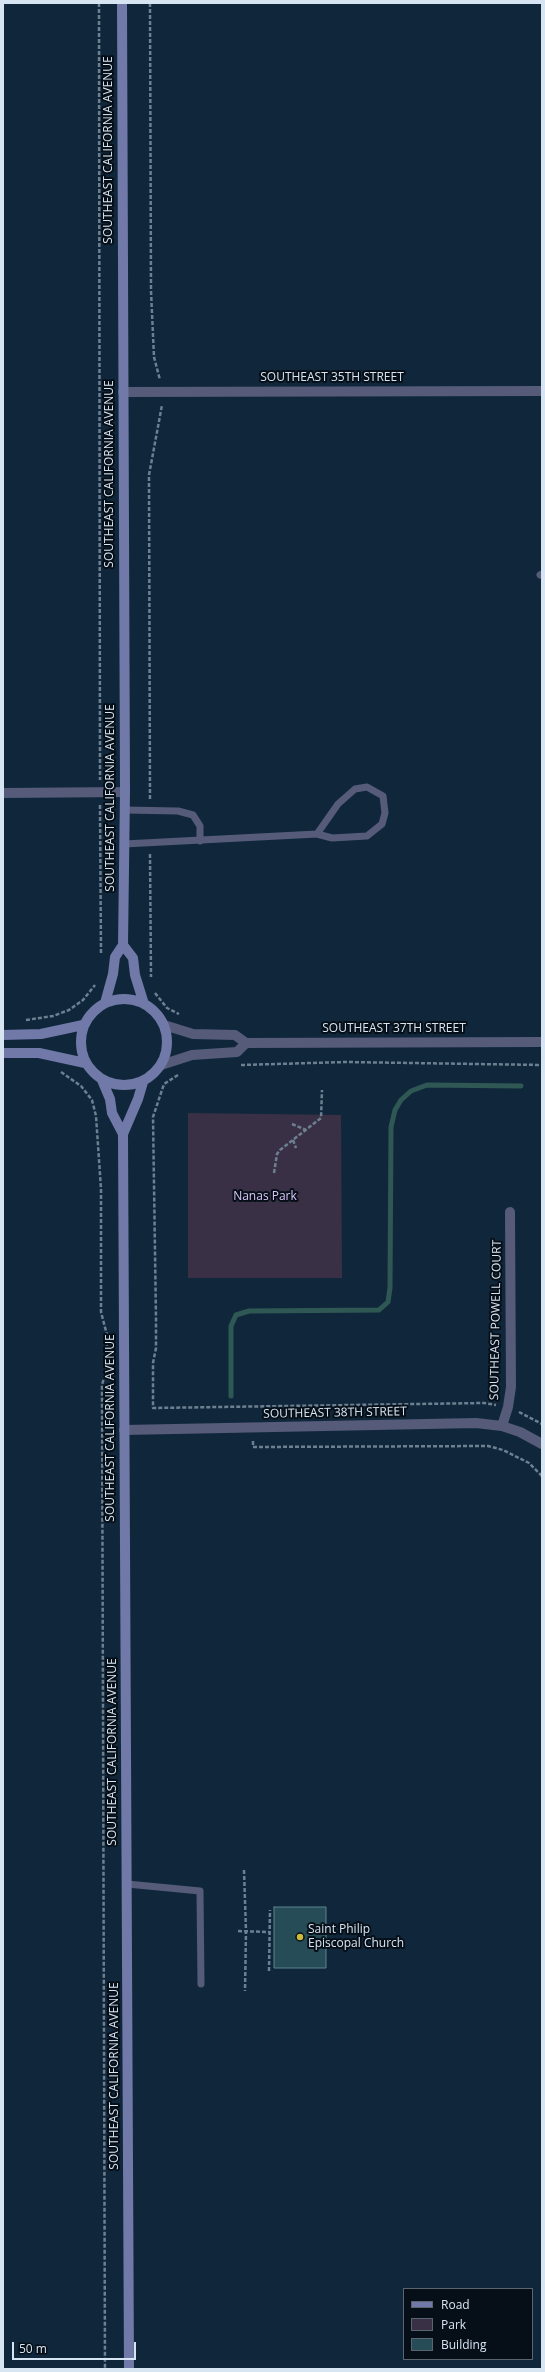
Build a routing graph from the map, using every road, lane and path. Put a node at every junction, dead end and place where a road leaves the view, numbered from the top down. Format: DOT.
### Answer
graph roads {
  1 [pos="99,3"];
  2 [pos="122,3"];
  3 [pos="150,3"];
  4 [pos="542,391"];
  5 [pos="123,392"];
  6 [pos="161,392"];
  7 [pos="100,792"];
  8 [pos="125,792"];
  9 [pos="3,793"];
  10 [pos="125,810"];
  11 [pos="150,811"];
  12 [pos="316,834"];
  13 [pos="200,841"];
  14 [pos="124,844"];
  15 [pos="150,844"];
  16 [pos="123,945"];
  17 [pos="100,960"];
  18 [pos="96,979"];
  19 [pos="151,979"];
  20 [pos="155,992"];
  21 [pos="105,1003"];
  22 [pos="144,1004"];
  23 [pos="184,1017"];
  24 [pos="19,1020"];
  25 [pos="83,1025"];
  26 [pos="164,1025"];
  27 [pos="3,1035"];
  28 [pos="542,1042"];
  29 [pos="246,1043"];
  30 [pos="3,1053"];
  31 [pos="85,1063"];
  32 [pos="161,1065"];
  33 [pos="240,1065"];
  34 [pos="542,1065"];
  35 [pos="184,1072"];
  36 [pos="102,1080"];
  37 [pos="143,1082"];
  38 [pos="322,1090"];
  39 [pos="96,1116"];
  40 [pos="292,1124"];
  41 [pos="306,1130"];
  42 [pos="123,1134"];
  43 [pos="293,1140"];
  44 [pos="296,1148"];
  45 [pos="274,1173"];
  46 [pos="510,1212"];
  47 [pos="508,1407"];
  48 [pos="542,1424"];
  49 [pos="502,1426"];
  50 [pos="253,1428"];
  51 [pos="124,1430"];
  52 [pos="542,1444"];
  53 [pos="542,1476"];
  54 [pos="244,1870"];
  55 [pos="127,1884"];
  56 [pos="270,1910"];
  57 [pos="238,1931"];
  58 [pos="246,1931"];
  59 [pos="269,1932"];
  60 [pos="269,1971"];
  61 [pos="201,1984"];
  62 [pos="245,1991"];
  63 [pos="105,2369"];
  64 [pos="129,2369"];
  1 -- 7 [label="path"];
  2 -- 5 [label="main road, SOUTHEAST CALIFORNIA AVENUE"];
  3 -- 6 [label="path"];
  4 -- 6 [label="street, SOUTHEAST 35TH STREET"];
  5 -- 6 [label="street, SOUTHEAST 35TH STREET"];
  5 -- 8 [label="main road, SOUTHEAST CALIFORNIA AVENUE"];
  6 -- 11 [label="path"];
  7 -- 8 [label="street"];
  7 -- 9 [label="street"];
  7 -- 17 [label="path"];
  8 -- 10 [label="main road, SOUTHEAST CALIFORNIA AVENUE"];
  10 -- 11 [label="lane"];
  10 -- 14 [label="main road, SOUTHEAST CALIFORNIA AVENUE"];
  11 -- 13 [label="lane"];
  12 -- 12 [label="lane"];
  12 -- 13 [label="lane"];
  13 -- 15 [label="lane"];
  14 -- 15 [label="lane"];
  14 -- 16 [label="main road, SOUTHEAST CALIFORNIA AVENUE"];
  15 -- 19 [label="path"];
  16 -- 21 [label="main road, SOUTHEAST CALIFORNIA AVENUE"];
  16 -- 22 [label="main road"];
  18 -- 24 [label="path"];
  20 -- 23 [label="path"];
  21 -- 22 [label="main road"];
  21 -- 25 [label="main road"];
  22 -- 26 [label="main road"];
  25 -- 27 [label="main road"];
  25 -- 31 [label="main road"];
  26 -- 29 [label="street, SOUTHEAST 37TH STREET"];
  26 -- 32 [label="main road"];
  28 -- 29 [label="street, SOUTHEAST 37TH STREET"];
  29 -- 32 [label="street"];
  30 -- 31 [label="main road"];
  31 -- 36 [label="main road"];
  32 -- 37 [label="main road"];
  33 -- 34 [label="path"];
  35 -- 47 [label="path"];
  36 -- 37 [label="main road"];
  36 -- 42 [label="main road, SOUTHEAST CALIFORNIA AVENUE"];
  37 -- 42 [label="main road, SOUTHEAST CALIFORNIA AVENUE"];
  38 -- 41 [label="path"];
  39 -- 63 [label="path"];
  40 -- 41 [label="path"];
  41 -- 43 [label="path"];
  42 -- 51 [label="main road, SOUTHEAST CALIFORNIA AVENUE"];
  43 -- 44 [label="path"];
  43 -- 45 [label="path"];
  46 -- 47 [label="street, SOUTHEAST POWELL COURT"];
  47 -- 48 [label="path"];
  47 -- 49 [label="street, SOUTHEAST POWELL COURT"];
  49 -- 50 [label="street, SOUTHEAST 38TH STREET"];
  49 -- 52 [label="street, SOUTHEAST 38TH STREET"];
  50 -- 51 [label="street, SOUTHEAST 38TH STREET"];
  50 -- 53 [label="path"];
  51 -- 55 [label="main road, SOUTHEAST CALIFORNIA AVENUE"];
  54 -- 58 [label="path"];
  55 -- 61 [label="lane"];
  55 -- 64 [label="main road, SOUTHEAST CALIFORNIA AVENUE"];
  56 -- 59 [label="path"];
  57 -- 58 [label="path"];
  58 -- 59 [label="path"];
  58 -- 62 [label="path"];
  59 -- 60 [label="path"];
}
